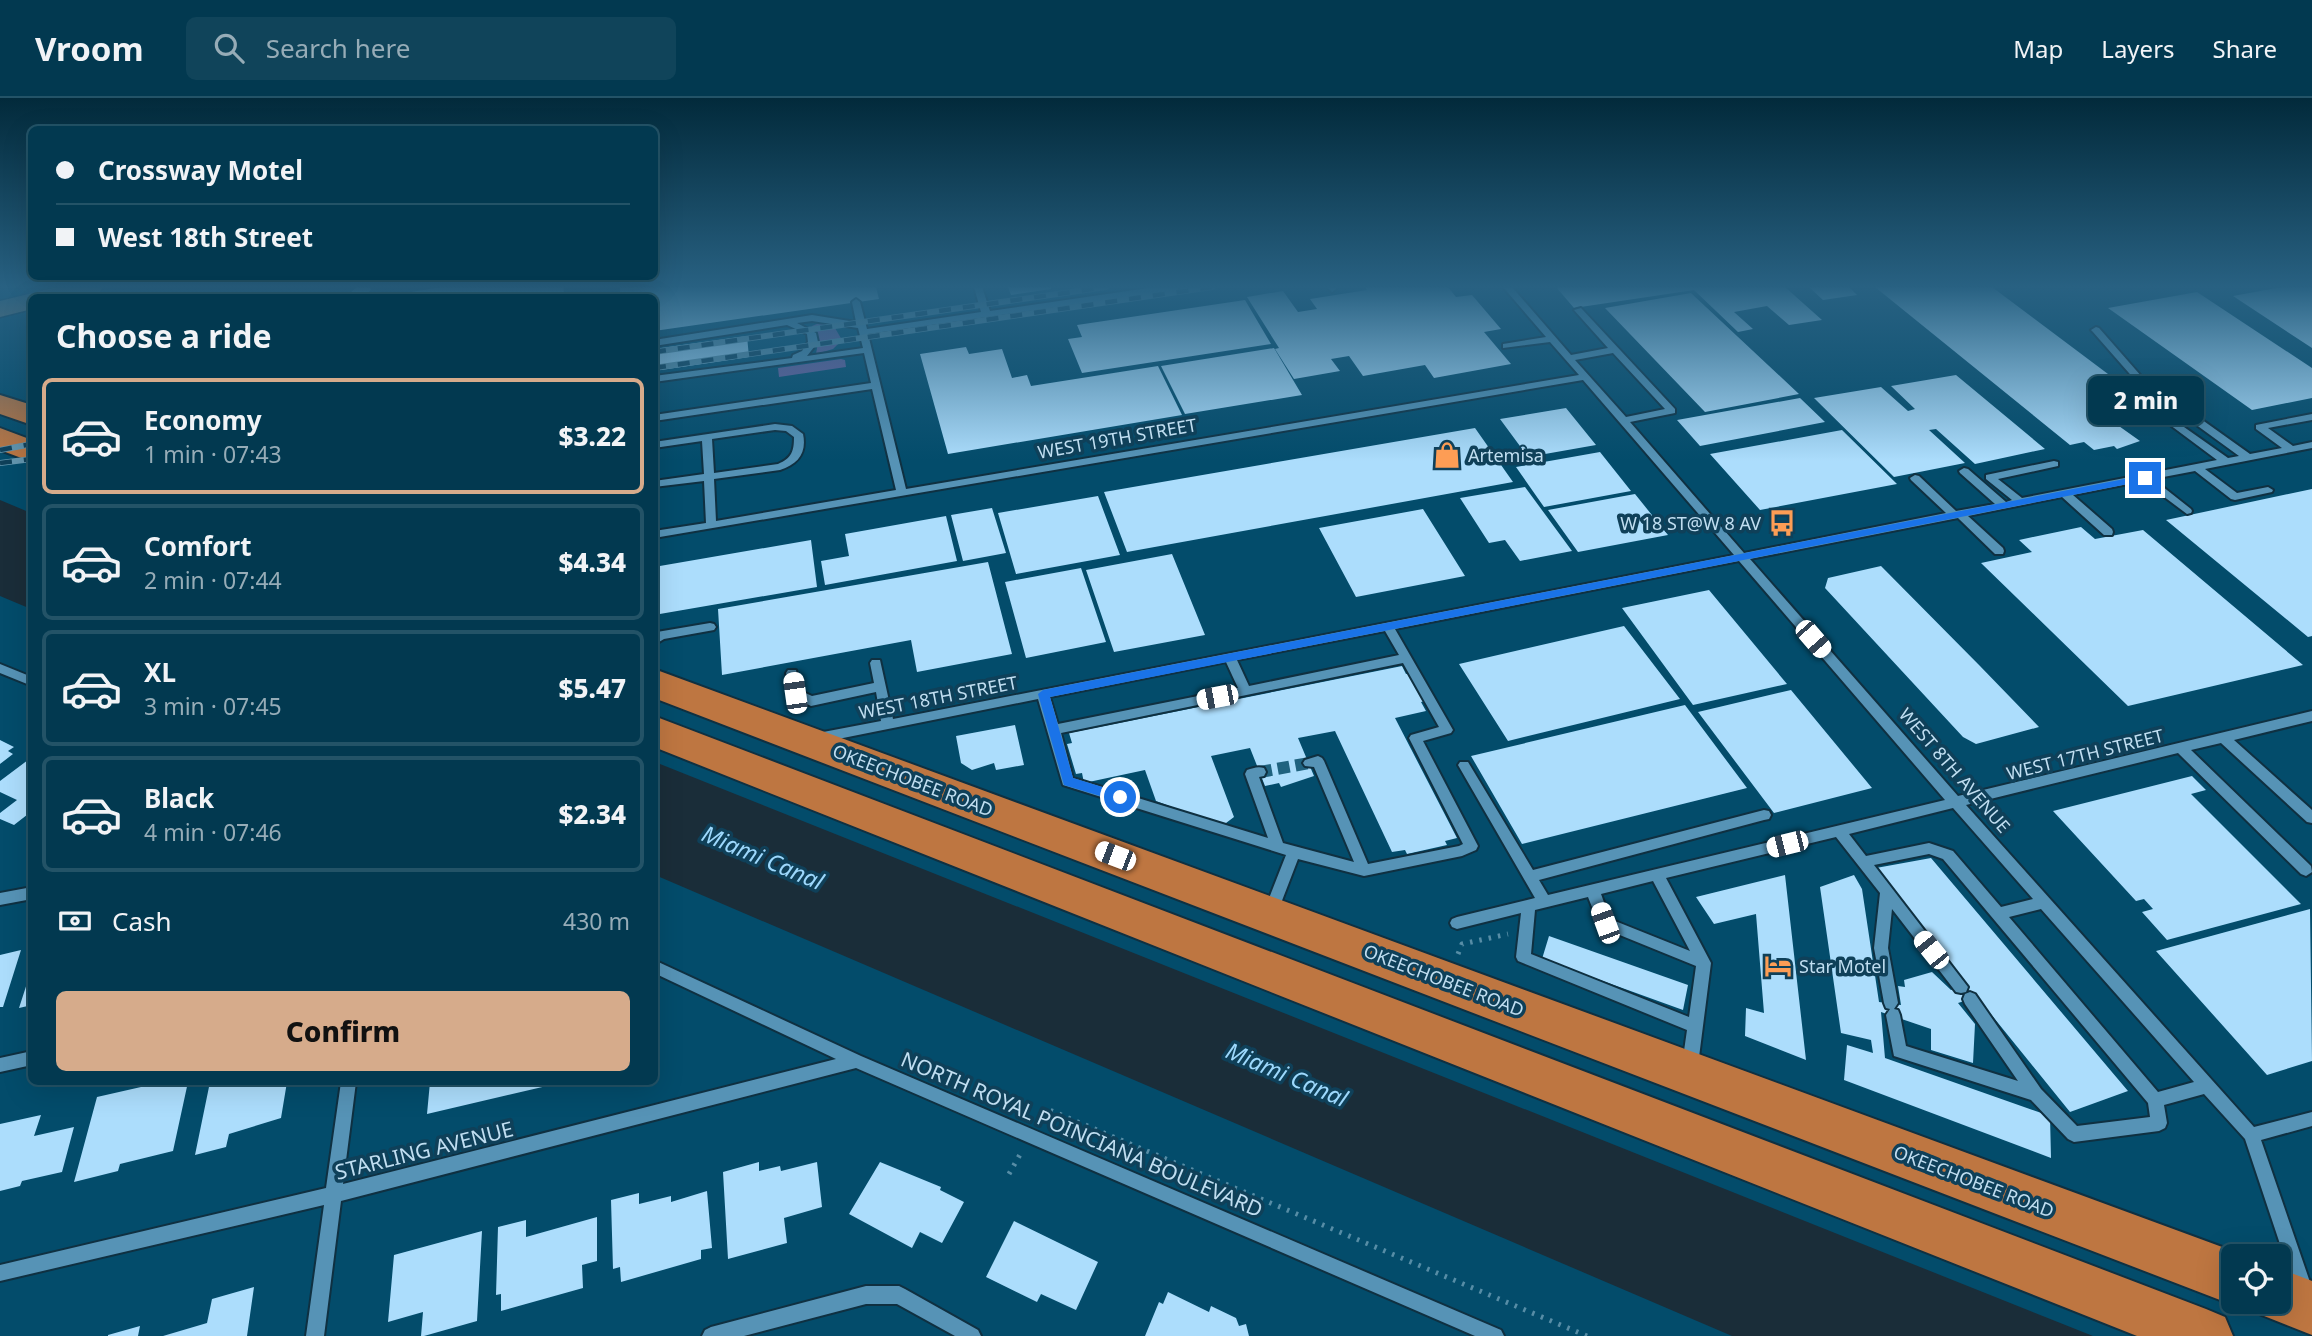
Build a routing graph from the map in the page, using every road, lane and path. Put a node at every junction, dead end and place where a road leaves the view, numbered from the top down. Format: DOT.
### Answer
graph roads {
  1 [pos="811,345"];
  2 [pos="868,345"];
  3 [pos="1514,345"];
  4 [pos="1557,345"];
  5 [pos="1609,345"];
  6 [pos="2109,345"];
  7 [pos="1506,346"];
  8 [pos="869,350"];
  9 [pos="1615,351"];
  10 [pos="1569,358"];
  11 [pos="785,362"];
  12 [pos="1585,377"];
  13 [pos="658,378"];
  14 [pos="877,385"];
  15 [pos="0,404"];
  16 [pos="2157,411"];
  17 [pos="28,414"];
  18 [pos="658,417"];
  19 [pos="2312,417"];
  20 [pos="1623,421"];
  21 [pos="707,437"];
  22 [pos="0,438"];
  23 [pos="658,444"];
  24 [pos="2312,445"];
  25 [pos="2291,449"];
  26 [pos="28,450"];
  27 [pos="2247,457"];
  28 [pos="2226,462"];
  29 [pos="2054,464"];
  30 [pos="2196,467"];
  31 [pos="1964,471"];
  32 [pos="709,477"];
  33 [pos="1915,478"];
  34 [pos="2145,478"];
  35 [pos="658,483"];
  36 [pos="2268,490"];
  37 [pos="902,492"];
  38 [pos="2064,493"];
  39 [pos="2020,502"];
  40 [pos="2003,505"];
  41 [pos="2187,511"];
  42 [pos="1957,514"];
  43 [pos="711,525"];
  44 [pos="2108,532"];
  45 [pos="658,534"];
  46 [pos="1999,551"];
  47 [pos="1741,557"];
  48 [pos="1388,626"];
  49 [pos="710,627"];
  50 [pos="658,638"];
  51 [pos="1230,657"];
  52 [pos="1406,658"];
  53 [pos="876,663"];
  54 [pos="0,668"];
  55 [pos="792,673"];
  56 [pos="28,680"];
  57 [pos="658,684"];
  58 [pos="881,686"];
  59 [pos="1245,691"];
  60 [pos="1043,694"];
  61 [pos="2312,716"];
  62 [pos="888,724"];
  63 [pos="1054,730"];
  64 [pos="658,733"];
  65 [pos="2224,738"];
  66 [pos="807,740"];
  67 [pos="2181,748"];
  68 [pos="1308,763"];
  69 [pos="1464,765"];
  70 [pos="1260,772"];
  71 [pos="1956,803"];
  72 [pos="2306,806"];
  73 [pos="1764,816"];
  74 [pos="2312,818"];
  75 [pos="1839,831"];
  76 [pos="1277,846"];
  77 [pos="1294,852"];
  78 [pos="1864,862"];
  79 [pos="1364,870"];
  80 [pos="2306,870"];
  81 [pos="1657,875"];
  82 [pos="1530,877"];
  83 [pos="1593,891"];
  84 [pos="28,894"];
  85 [pos="1886,894"];
  86 [pos="0,899"];
  87 [pos="1545,902"];
  88 [pos="2044,902"];
  89 [pos="1529,906"];
  90 [pos="1269,914"];
  91 [pos="1998,914"];
  92 [pos="1457,923"];
  93 [pos="1526,929"];
  94 [pos="1457,956"];
  95 [pos="1704,963"];
  96 [pos="658,968"];
  97 [pos="1892,1009"];
  98 [pos="1695,1026"];
  99 [pos="28,1059"];
  100 [pos="856,1061"];
  101 [pos="0,1065"];
  102 [pos="1689,1073"];
  103 [pos="348,1085"];
  104 [pos="2207,1086"];
  105 [pos="2036,1094"];
  106 [pos="2155,1100"];
  107 [pos="2312,1119"];
  108 [pos="2250,1135"];
  109 [pos="1030,1136"];
  110 [pos="1009,1174"];
  111 [pos="332,1195"];
  112 [pos="0,1273"];
  113 [pos="2221,1273"];
  114 [pos="2303,1306"];
  115 [pos="315,1336"];
  116 [pos="711,1336"];
  117 [pos="972,1336"];
  118 [pos="1495,1336"];
  119 [pos="1587,1336"];
  120 [pos="2206,1336"];
  1 -- 11 [label="street"];
  2 -- 8 [label="street"];
  3 -- 7 [label="street"];
  4 -- 10 [label="street, WEST 8TH AVENUE"];
  5 -- 9 [label="street"];
  6 -- 27 [label="street"];
  8 -- 11 [label="street"];
  8 -- 14 [label="street"];
  9 -- 10 [label="street"];
  9 -- 20 [label="street"];
  10 -- 12 [label="street, WEST 8TH AVENUE"];
  11 -- 13 [label="street"];
  12 -- 20 [label="street, WEST 8TH AVENUE"];
  12 -- 37 [label="street, WEST 19TH STREET"];
  14 -- 18 [label="street"];
  14 -- 37 [label="street"];
  15 -- 17 [label="highway"];
  16 -- 28 [label="street"];
  19 -- 25 [label="street"];
  20 -- 47 [label="street, WEST 8TH AVENUE"];
  21 -- 23 [label="street"];
  21 -- 32 [label="street"];
  21 -- 32 [label="street"];
  22 -- 26 [label="highway"];
  24 -- 25 [label="street, WEST 18TH STREET"];
  25 -- 27 [label="street, WEST 18TH STREET"];
  27 -- 28 [label="street, WEST 18TH STREET"];
  28 -- 30 [label="street, WEST 18TH STREET"];
  29 -- 39 [label="street"];
  30 -- 34 [label="street, WEST 18TH STREET"];
  30 -- 36 [label="street"];
  31 -- 40 [label="street"];
  32 -- 35 [label="street"];
  32 -- 43 [label="street"];
  33 -- 42 [label="street"];
  34 -- 38 [label="street, WEST 18TH STREET"];
  34 -- 41 [label="street"];
  37 -- 43 [label="street, WEST 19TH STREET"];
  38 -- 39 [label="street, WEST 18TH STREET"];
  38 -- 44 [label="street"];
  39 -- 40 [label="street, WEST 18TH STREET"];
  40 -- 42 [label="street, WEST 18TH STREET"];
  42 -- 46 [label="street"];
  42 -- 47 [label="street, WEST 18TH STREET"];
  43 -- 45 [label="street, WEST 19TH STREET"];
  47 -- 48 [label="street, WEST 18TH STREET"];
  47 -- 71 [label="street, WEST 8TH AVENUE"];
  48 -- 51 [label="street, WEST 18TH STREET"];
  48 -- 52 [label="street"];
  49 -- 50 [label="street"];
  51 -- 59 [label="street"];
  51 -- 60 [label="street, WEST 18TH STREET"];
  52 -- 59 [label="street"];
  52 -- 79 [label="street"];
  53 -- 58 [label="street"];
  54 -- 56 [label="street"];
  55 -- 58 [label="street"];
  57 -- 66 [label="highway, OKEECHOBEE ROAD"];
  58 -- 62 [label="street"];
  59 -- 63 [label="street"];
  60 -- 62 [label="street, WEST 18TH STREET"];
  60 -- 63 [label="street"];
  61 -- 65 [label="street, WEST 17TH STREET"];
  62 -- 66 [label="street, WEST 18TH STREET"];
  63 -- 76 [label="street"];
  64 -- 120 [label="highway"];
  65 -- 67 [label="street, WEST 17TH STREET"];
  65 -- 72 [label="street"];
  66 -- 90 [label="highway, OKEECHOBEE ROAD"];
  67 -- 71 [label="street, WEST 17TH STREET"];
  67 -- 80 [label="street"];
  68 -- 79 [label="street"];
  69 -- 82 [label="street"];
  70 -- 76 [label="street"];
  71 -- 75 [label="street, WEST 17TH STREET"];
  71 -- 88 [label="street, WEST 8TH AVENUE"];
  72 -- 74 [label="street"];
  73 -- 82 [label="street"];
  75 -- 78 [label="street"];
  75 -- 81 [label="street, WEST 17TH STREET"];
  76 -- 77 [label="street"];
  77 -- 79 [label="street"];
  77 -- 90 [label="street"];
  78 -- 85 [label="street"];
  78 -- 91 [label="street"];
  81 -- 83 [label="street, WEST 17TH STREET"];
  81 -- 95 [label="street"];
  82 -- 87 [label="street"];
  83 -- 87 [label="street, WEST 17TH STREET"];
  83 -- 95 [label="street"];
  84 -- 86 [label="street"];
  85 -- 97 [label="street"];
  85 -- 105 [label="street"];
  87 -- 89 [label="street, WEST 17TH STREET"];
  88 -- 91 [label="street"];
  88 -- 104 [label="street, WEST 8TH AVENUE"];
  89 -- 92 [label="street, WEST 17TH STREET"];
  89 -- 93 [label="street"];
  90 -- 102 [label="highway, OKEECHOBEE ROAD"];
  91 -- 106 [label="street"];
  93 -- 94 [label="path"];
  93 -- 98 [label="street"];
  95 -- 98 [label="street"];
  96 -- 100 [label="street, NORTH ROYAL POINCIANA BOULEVARD"];
  97 -- 105 [label="street"];
  98 -- 102 [label="street"];
  99 -- 101 [label="street"];
  100 -- 109 [label="street, NORTH ROYAL POINCIANA BOULEVARD"];
  100 -- 111 [label="street, STARLING AVENUE"];
  102 -- 113 [label="highway, OKEECHOBEE ROAD"];
  103 -- 111 [label="street"];
  104 -- 106 [label="street"];
  104 -- 108 [label="street, WEST 8TH AVENUE"];
  105 -- 106 [label="street"];
  107 -- 108 [label="street"];
  108 -- 114 [label="street, WEST 8TH AVENUE"];
  109 -- 110 [label="path"];
  109 -- 118 [label="street, NORTH ROYAL POINCIANA BOULEVARD"];
  109 -- 119 [label="path"];
  111 -- 112 [label="street, STARLING AVENUE"];
  111 -- 115 [label="street"];
  116 -- 117 [label="street"];
}
